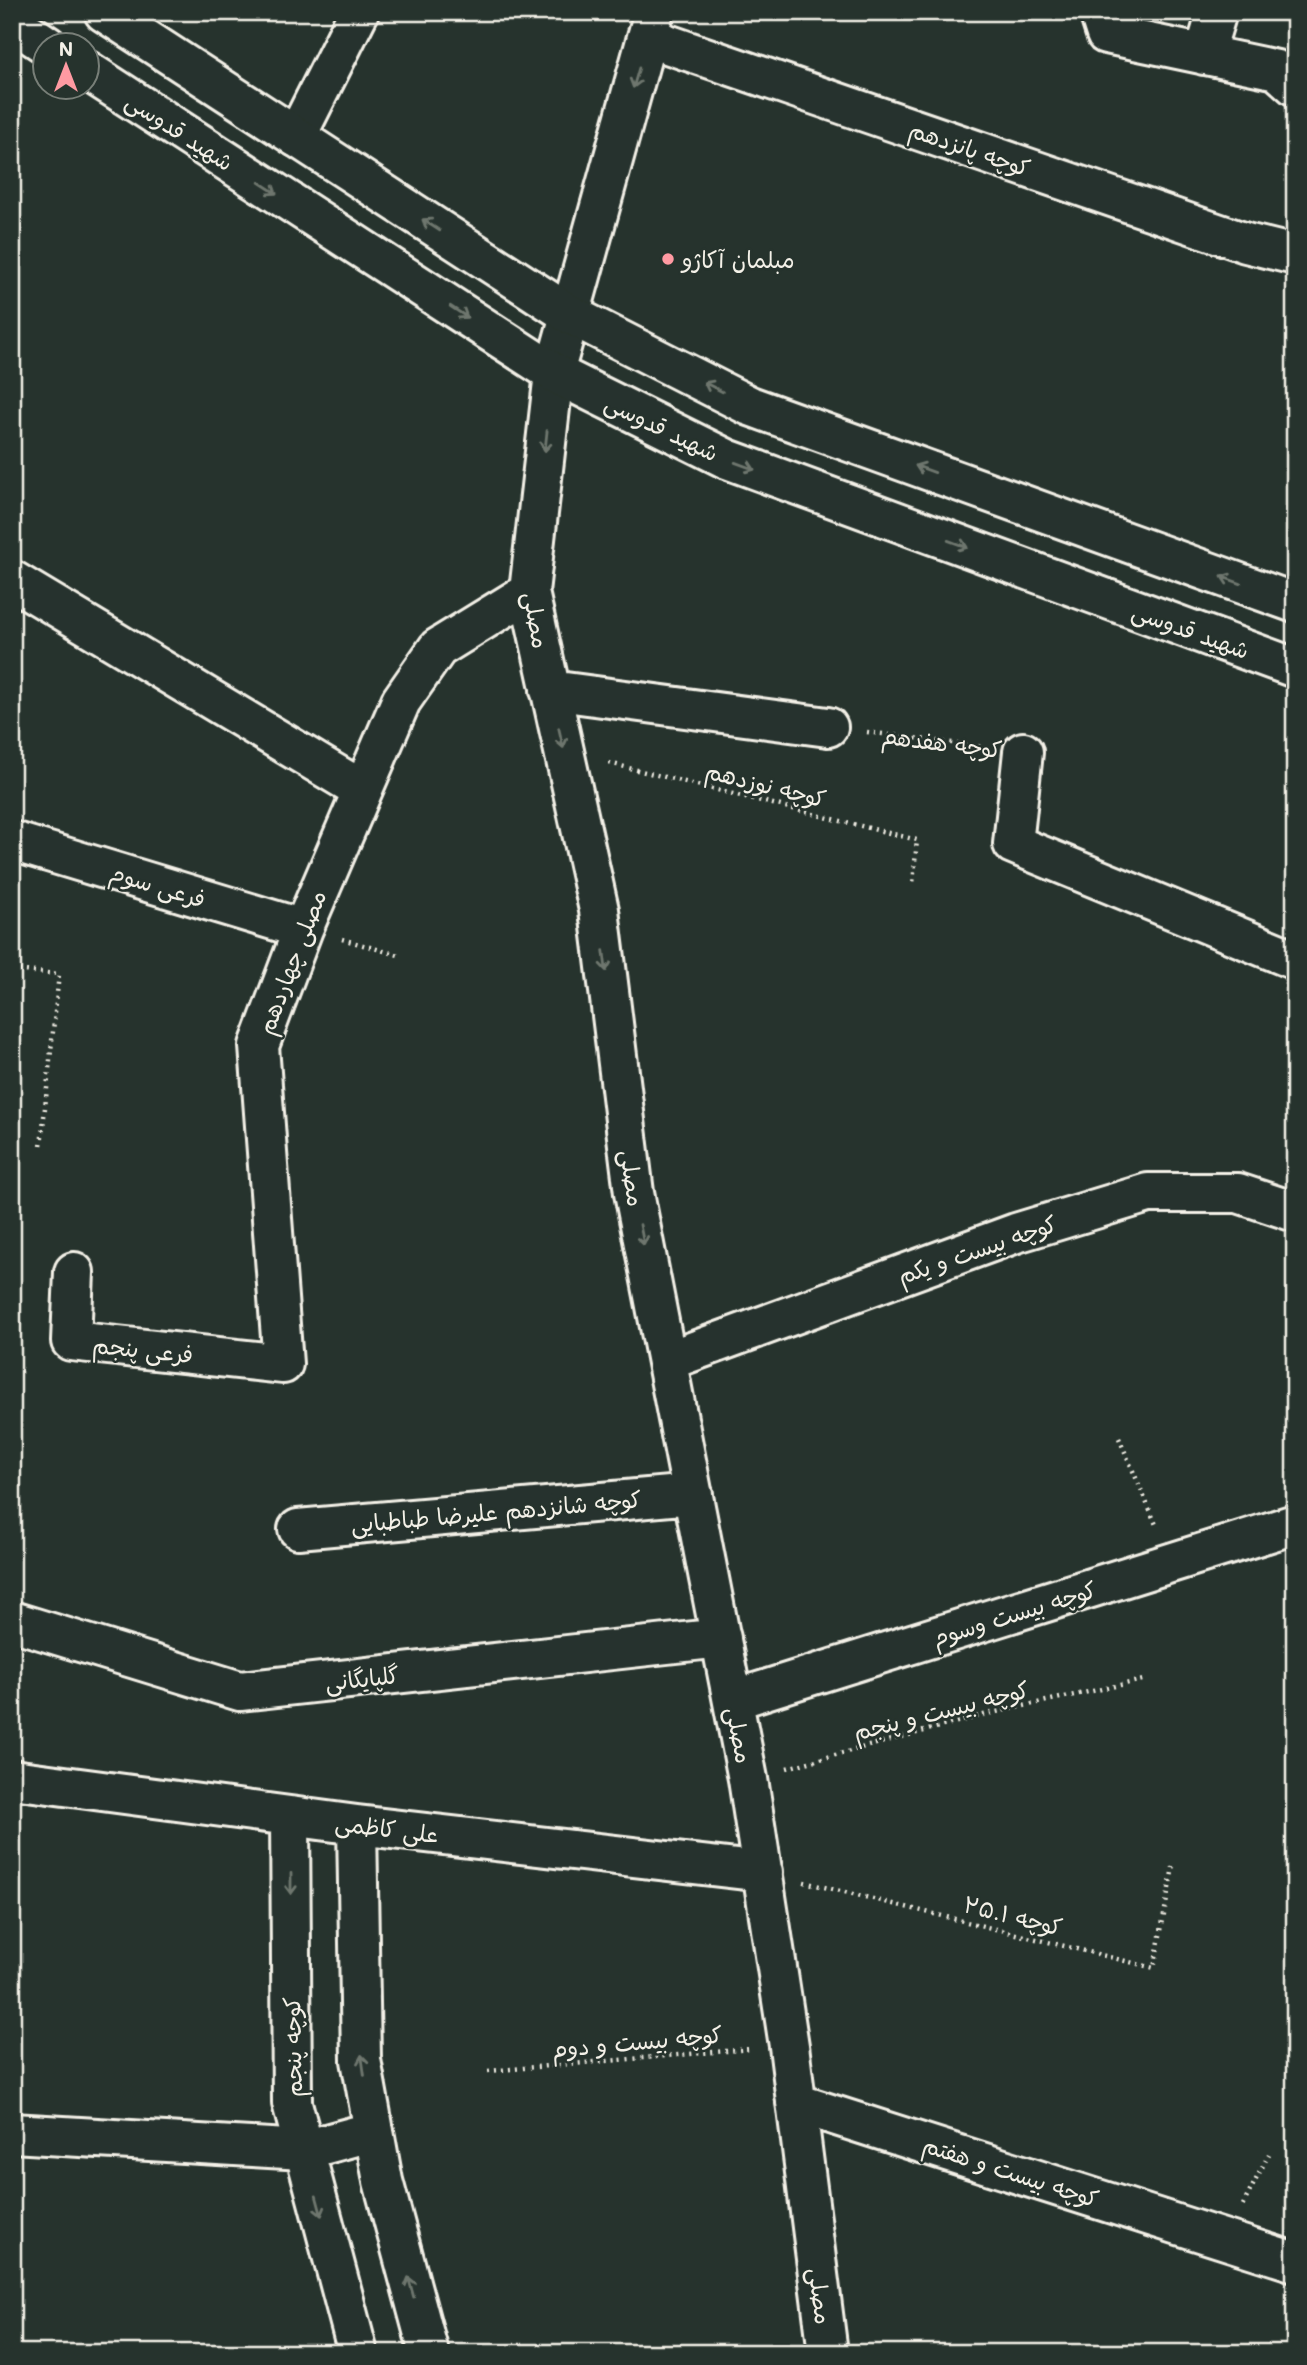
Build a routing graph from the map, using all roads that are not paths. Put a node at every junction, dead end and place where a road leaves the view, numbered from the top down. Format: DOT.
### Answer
graph roads {
  1 [pos="104,12"];
  2 [pos="359,12"];
  3 [pos="1098,12"];
  4 [pos="1217,12"];
  5 [pos="12,22"];
  6 [pos="651,25"];
  7 [pos="32,35"];
  8 [pos="1204,55"];
  9 [pos="102,80"];
  10 [pos="1295,86"];
  11 [pos="296,137"];
  12 [pos="1295,255"];
  13 [pos="569,314"];
  14 [pos="554,373"];
  15 [pos="12,580"];
  16 [pos="529,592"];
  17 [pos="1295,603"];
  18 [pos="1295,668"];
  19 [pos="550,690"];
  20 [pos="828,727"];
  21 [pos="1023,752"];
  22 [pos="362,790"];
  23 [pos="12,841"];
  24 [pos="303,929"];
  25 [pos="1295,960"];
  26 [pos="1295,1212"];
  27 [pos="74,1272"];
  28 [pos="667,1361"];
  29 [pos="283,1364"];
  30 [pos="693,1494"];
  31 [pos="1295,1524"];
  32 [pos="298,1529"];
  33 [pos="12,1621"];
  34 [pos="721,1638"];
  35 [pos="733,1700"];
  36 [pos="12,1779"];
  37 [pos="290,1816"];
  38 [pos="357,1825"];
  39 [pos="763,1872"];
  40 [pos="796,2102"];
  41 [pos="374,2131"];
  42 [pos="12,2133"];
  43 [pos="304,2150"];
  44 [pos="1295,2262"];
  45 [pos="358,2353"];
  46 [pos="429,2353"];
  47 [pos="828,2353"];
  1 -- 11 [label="street"];
  2 -- 11 [label="street"];
  3 -- 8 [label="street"];
  4 -- 8 [label="street"];
  5 -- 7 [label="street"];
  6 -- 12 [label="street, کوچه پانزدهم"];
  6 -- 13 [label="street, مصلی, one-way"];
  8 -- 10 [label="street"];
  9 -- 14 [label="street, شهید قدوسی, one-way"];
  13 -- 11 [label="street, one-way"];
  13 -- 14 [label="street, مصلی"];
  17 -- 13 [label="street, one-way"];
  14 -- 16 [label="street, مصلی, one-way"];
  14 -- 18 [label="street, شهید قدوسی, one-way"];
  15 -- 22 [label="street"];
  16 -- 19 [label="street, مصلی"];
  16 -- 22 [label="street, مصلی چهاردهم"];
  19 -- 20 [label="street"];
  19 -- 28 [label="street, مصلی, one-way"];
  21 -- 25 [label="street, کوچه هفدهم"];
  22 -- 24 [label="street, مصلی چهاردهم"];
  23 -- 24 [label="street, فرعی سوم"];
  24 -- 29 [label="street, مصلی چهاردهم"];
  26 -- 28 [label="street, کوچه بیست و یکم"];
  27 -- 29 [label="street, فرعی پنجم"];
  28 -- 30 [label="street, مصلی"];
  30 -- 32 [label="street, کوچه شانزدهم علیرضا طباطبایی"];
  30 -- 34 [label="street, مصلی"];
  31 -- 35 [label="street, کوچه بیست وسوم"];
  33 -- 34 [label="street, گلپایگانی"];
  34 -- 35 [label="street, مصلی"];
  35 -- 39 [label="street, مصلی"];
  36 -- 37 [label="street, علی کاظمی"];
  37 -- 38 [label="street, علی کاظمی"];
  37 -- 43 [label="street, کوچه پنجم, one-way"];
  38 -- 39 [label="street, علی کاظمی"];
  41 -- 38 [label="street, one-way"];
  39 -- 40 [label="street, مصلی"];
  40 -- 44 [label="street, کوچه بیست و هفتم"];
  40 -- 47 [label="street, مصلی"];
  41 -- 43 [label="street"];
  46 -- 41 [label="street, one-way"];
  42 -- 43 [label="street"];
  43 -- 45 [label="street, کوچه پنجم, one-way"];
}
